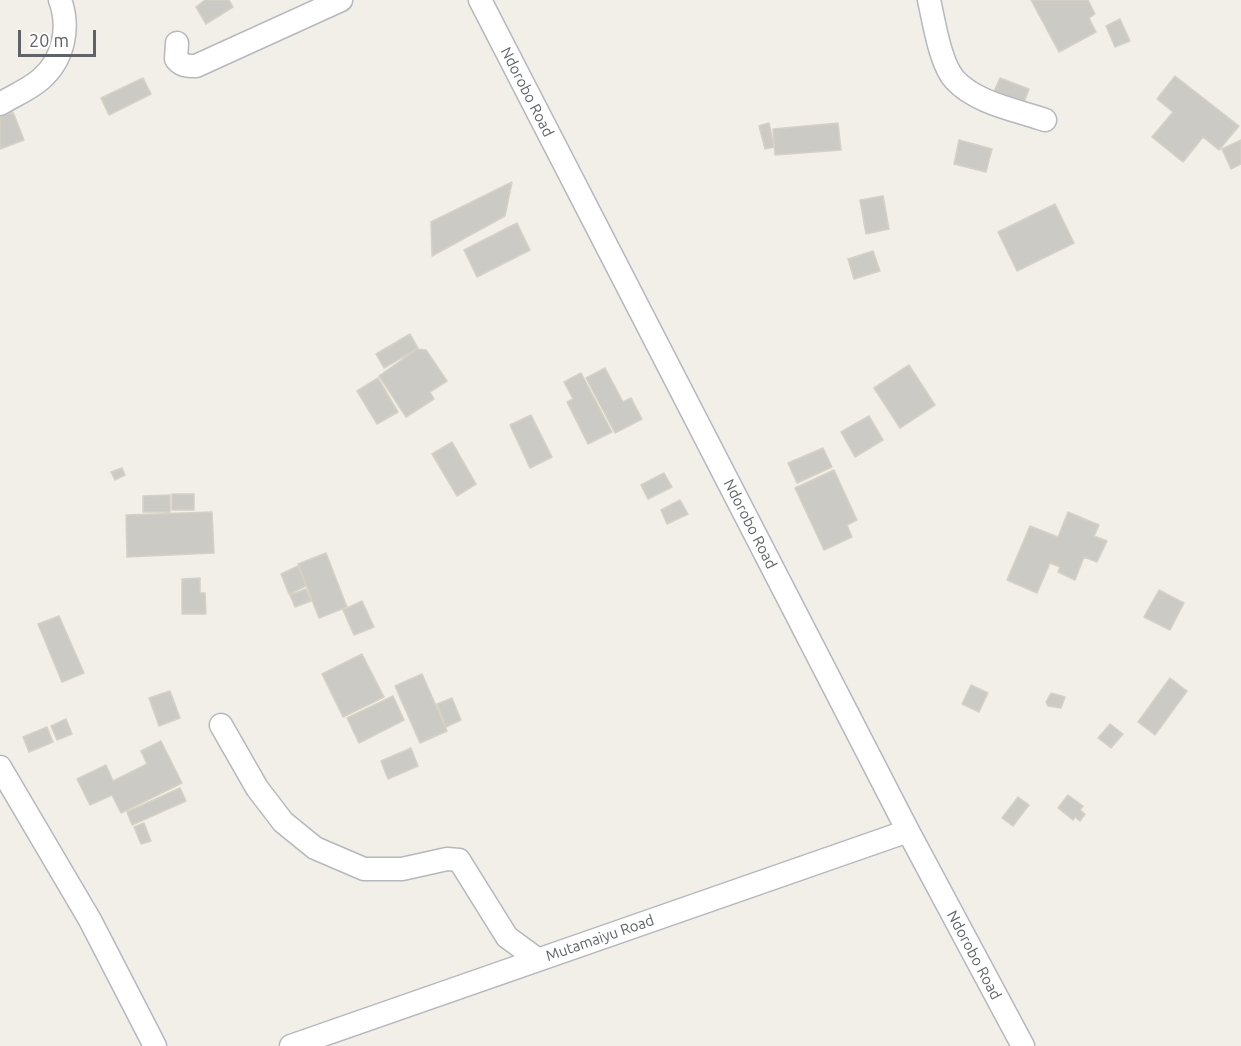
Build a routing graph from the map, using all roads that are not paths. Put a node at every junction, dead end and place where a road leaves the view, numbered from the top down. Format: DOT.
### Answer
graph roads {
  1 [pos="60,0"];
  2 [pos="341,0"];
  3 [pos="480,0"];
  4 [pos="929,0"];
  5 [pos="177,43"];
  6 [pos="0,104"];
  7 [pos="1045,120"];
  8 [pos="221,725"];
  9 [pos="0,767"];
  10 [pos="909,831"];
  11 [pos="537,959"];
  12 [pos="155,1046"];
  13 [pos="291,1046"];
  14 [pos="1023,1046"];
  1 -- 6 [label="street"];
  2 -- 5 [label="street"];
  3 -- 10 [label="street, Ndorobo Road"];
  4 -- 7 [label="street"];
  8 -- 11 [label="street"];
  9 -- 12 [label="street"];
  10 -- 11 [label="street, Mutamaiyu Road"];
  10 -- 14 [label="street, Ndorobo Road"];
  11 -- 13 [label="street, Mutamaiyu Road"];
}
